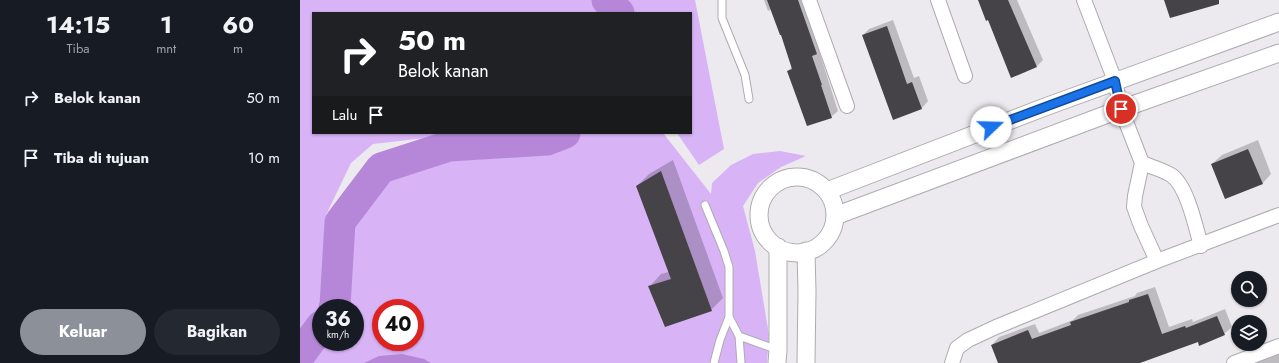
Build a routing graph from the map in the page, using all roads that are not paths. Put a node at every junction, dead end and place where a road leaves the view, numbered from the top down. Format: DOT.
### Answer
graph roads {
  1 [pos="722,0"];
  2 [pos="808,0"];
  3 [pos="938,0"];
  4 [pos="1084,0"];
  5 [pos="1279,22"];
  6 [pos="1279,53"];
  7 [pos="965,76"];
  8 [pos="1115,81"];
  9 [pos="749,99"];
  10 [pos="846,106"];
  11 [pos="1121,109"];
  12 [pos="1142,163"];
  13 [pos="827,191"];
  14 [pos="705,205"];
  15 [pos="835,216"];
  16 [pos="1279,216"];
  17 [pos="1201,246"];
  18 [pos="778,247"];
  19 [pos="806,251"];
  20 [pos="1158,261"];
  21 [pos="729,316"];
  22 [pos="739,336"];
  23 [pos="1279,346"];
  24 [pos="777,356"];
  25 [pos="714,363"];
  26 [pos="741,363"];
  27 [pos="806,363"];
  28 [pos="952,363"];
  29 [pos="1234,363"];
  1 -- 9 [label="lane"];
  2 -- 10 [label="street"];
  3 -- 7 [label="street"];
  4 -- 8 [label="street"];
  5 -- 8 [label="street"];
  6 -- 11 [label="street"];
  8 -- 11 [label="street"];
  8 -- 13 [label="street"];
  11 -- 12 [label="street"];
  11 -- 15 [label="street"];
  12 -- 17 [label="street"];
  12 -- 20 [label="street"];
  13 -- 15 [label="street"];
  13 -- 18 [label="street"];
  14 -- 21 [label="lane"];
  15 -- 19 [label="street"];
  16 -- 17 [label="street"];
  17 -- 20 [label="street"];
  18 -- 19 [label="street"];
  18 -- 24 [label="street"];
  19 -- 27 [label="street"];
  20 -- 28 [label="street"];
  21 -- 22 [label="lane"];
  21 -- 25 [label="lane"];
  22 -- 24 [label="lane"];
  22 -- 26 [label="lane"];
  23 -- 29 [label="street"];
}
